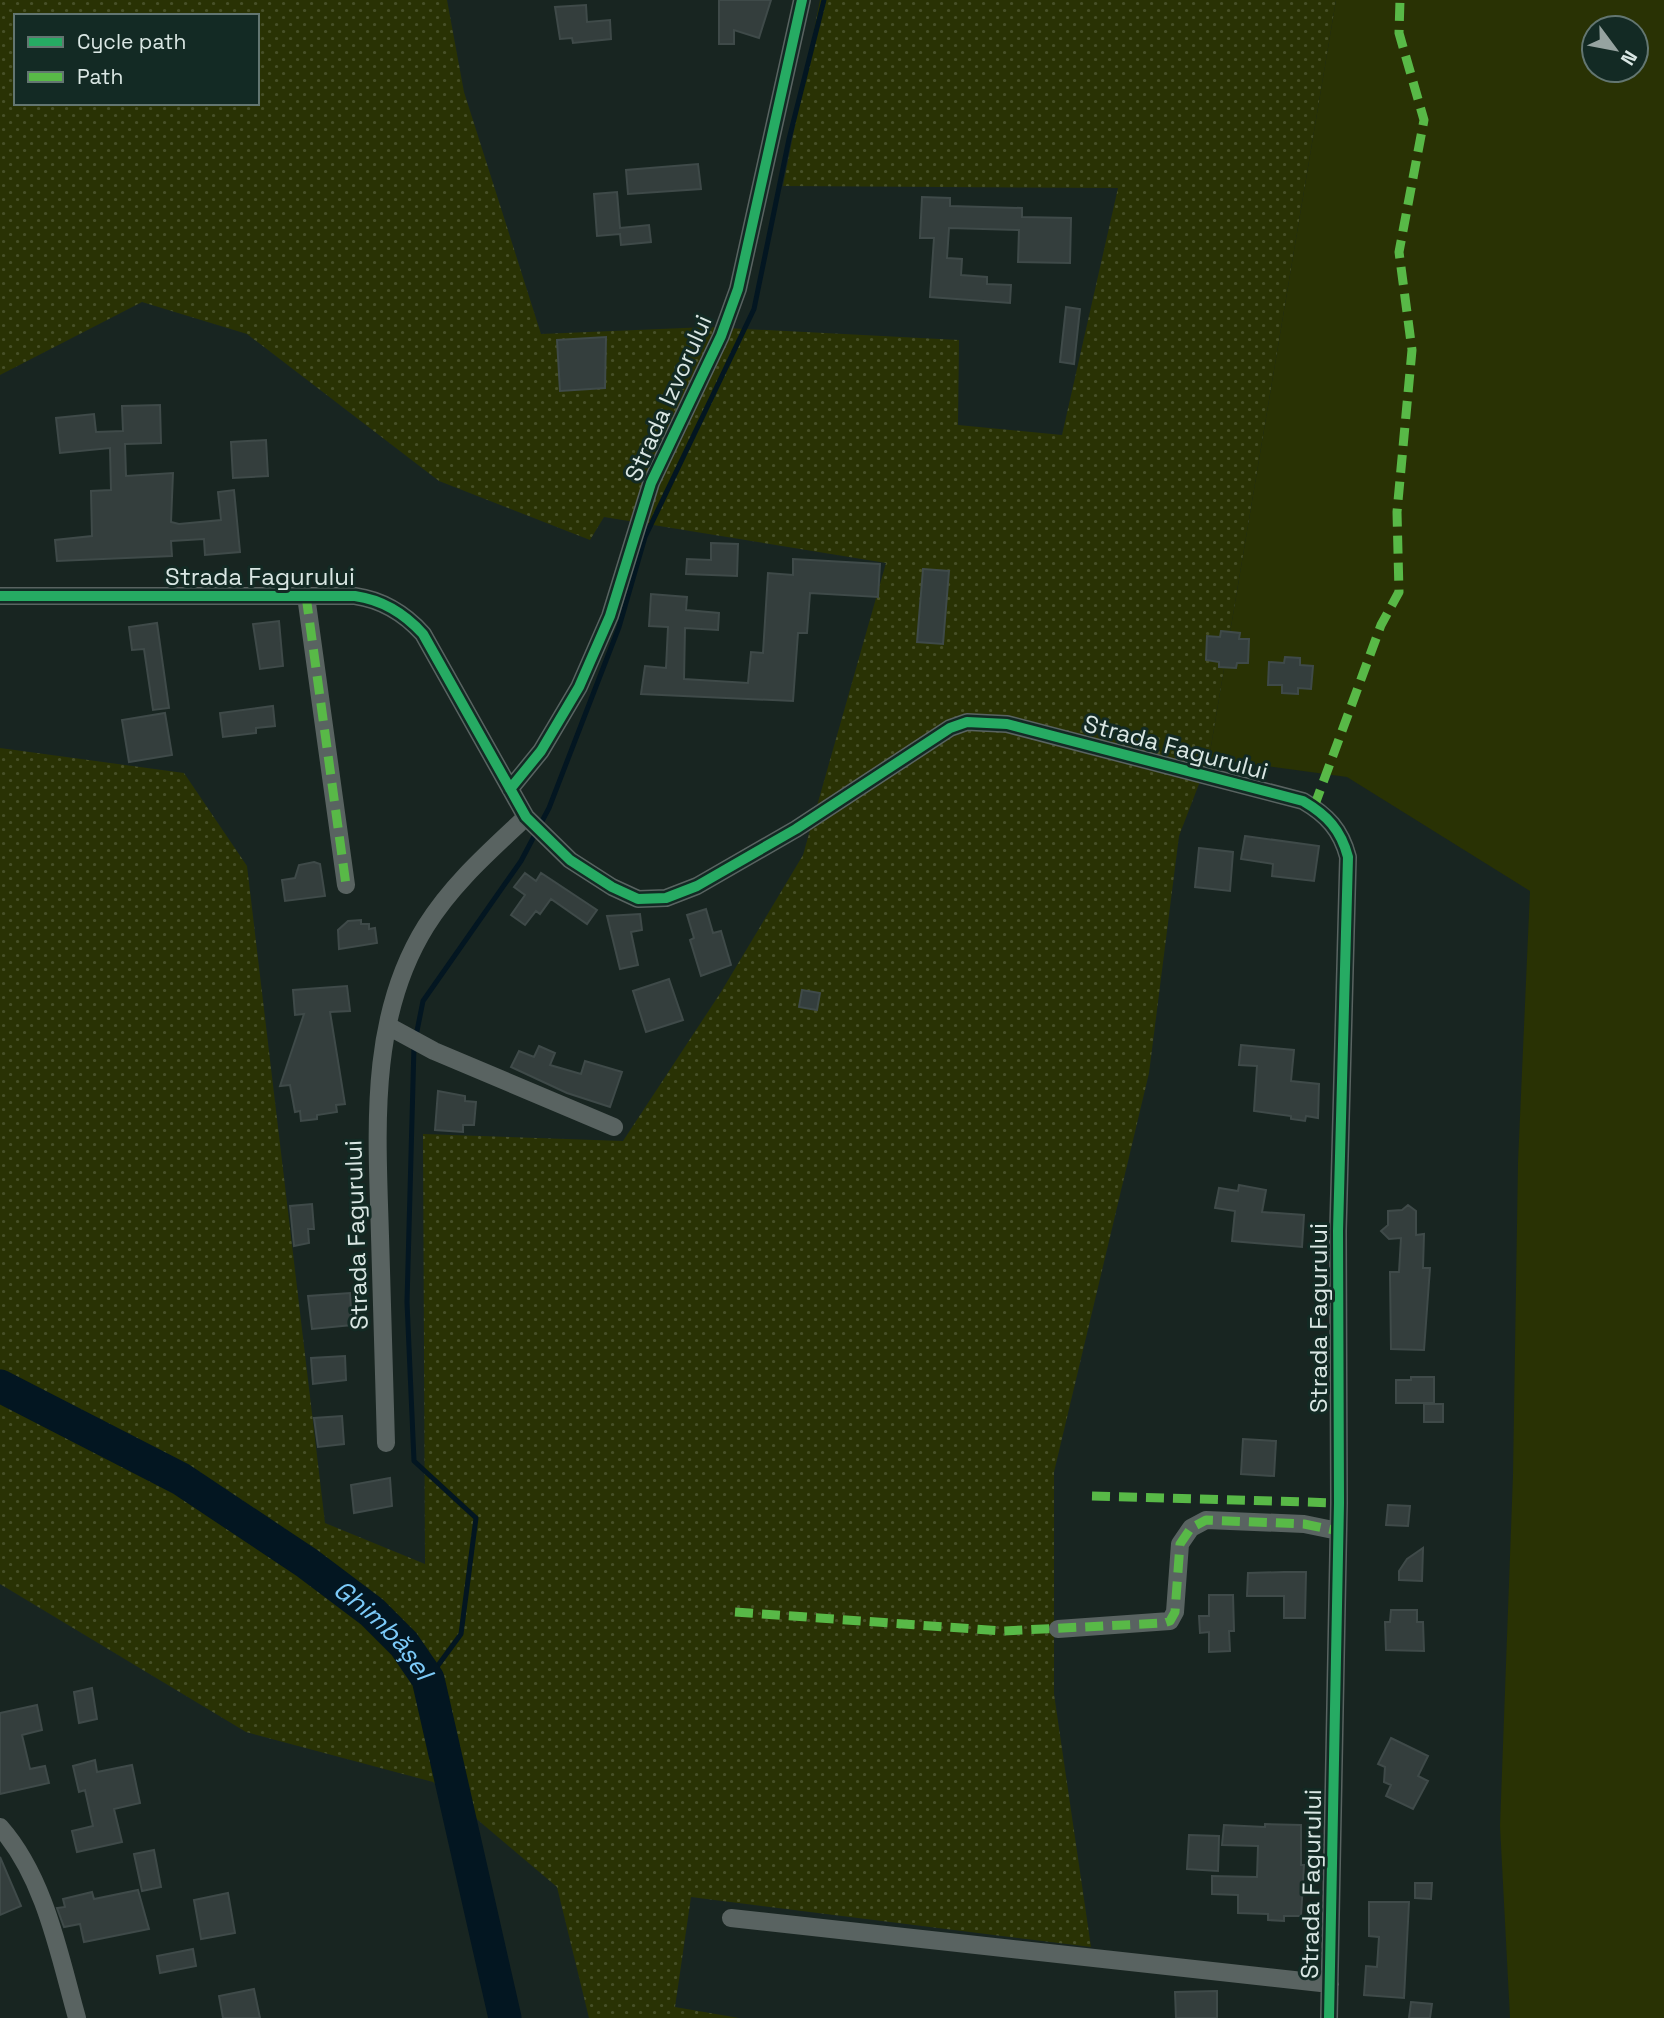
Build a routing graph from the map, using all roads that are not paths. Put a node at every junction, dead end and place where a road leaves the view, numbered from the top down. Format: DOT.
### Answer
graph roads {
  1 [pos="802,0"];
  2 [pos="0,596"];
  3 [pos="306,596"];
  4 [pos="510,789"];
  5 [pos="534,825"];
  6 [pos="346,885"];
  7 [pos="388,1026"];
  8 [pos="614,1127"];
  9 [pos="386,1443"];
  10 [pos="1338,1531"];
  11 [pos="1058,1629"];
  12 [pos="0,1827"];
  13 [pos="731,1918"];
  14 [pos="1330,1984"];
  15 [pos="77,2018"];
  16 [pos="1329,2018"];
  1 -- 4 [label="street, Strada Izvorului"];
  2 -- 3 [label="street, Strada Fagurului"];
  3 -- 4 [label="street, Strada Fagurului"];
  3 -- 6 [label="street"];
  4 -- 5 [label="street, Strada Fagurului"];
  5 -- 7 [label="street, Strada Fagurului"];
  5 -- 10 [label="street, Strada Fagurului"];
  7 -- 8 [label="street"];
  7 -- 9 [label="street, Strada Fagurului"];
  10 -- 11 [label="street"];
  10 -- 14 [label="street, Strada Fagurului"];
  12 -- 15 [label="street"];
  13 -- 14 [label="street, Strada Fagurului"];
  14 -- 16 [label="street, Strada Fagurului"];
}
